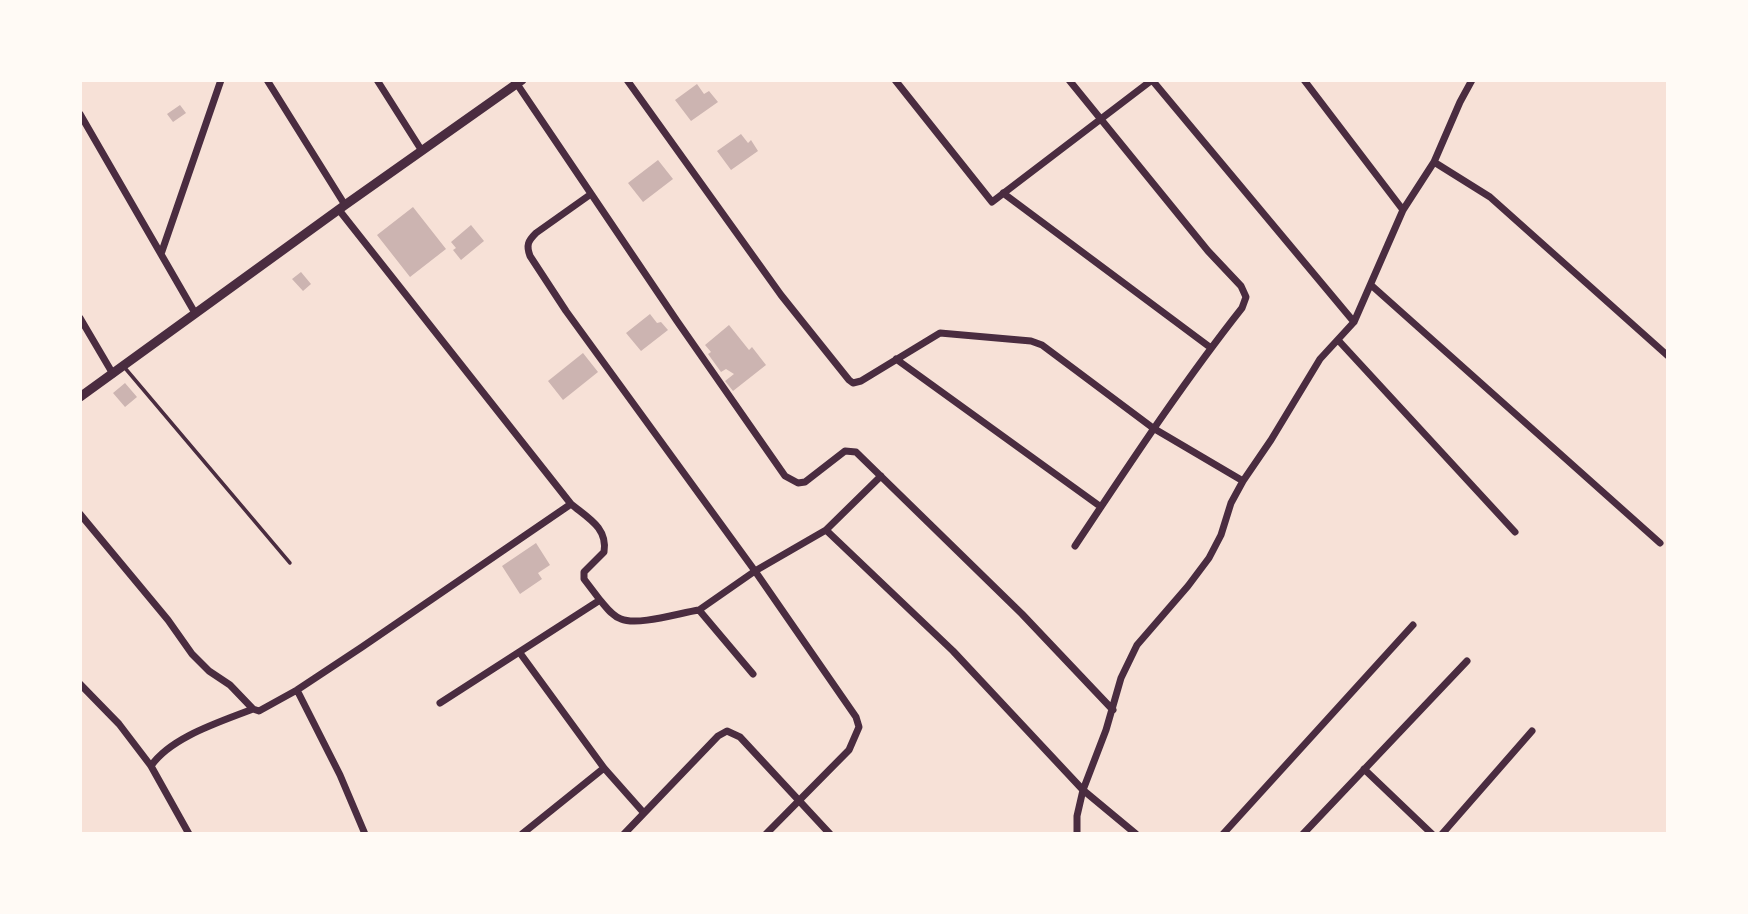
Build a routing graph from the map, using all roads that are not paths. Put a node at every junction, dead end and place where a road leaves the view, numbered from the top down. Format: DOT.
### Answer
graph roads {
  1 [pos="220,80"];
  2 [pos="267,80"];
  3 [pos="377,80"];
  4 [pos="627,80"];
  5 [pos="895,80"];
  6 [pos="1069,80"];
  7 [pos="1152,80"];
  8 [pos="1304,80"];
  9 [pos="520,82"];
  10 [pos="1470,82"];
  11 [pos="80,114"];
  12 [pos="1101,119"];
  13 [pos="422,151"];
  14 [pos="1434,162"];
  15 [pos="1003,193"];
  16 [pos="591,194"];
  17 [pos="342,207"];
  18 [pos="1404,211"];
  19 [pos="161,254"];
  20 [pos="1371,285"];
  21 [pos="195,313"];
  22 [pos="80,318"];
  23 [pos="1354,322"];
  24 [pos="1338,341"];
  25 [pos="1211,348"];
  26 [pos="1668,356"];
  27 [pos="896,359"];
  28 [pos="123,366"];
  29 [pos="113,374"];
  30 [pos="80,397"];
  31 [pos="1153,428"];
  32 [pos="881,476"];
  33 [pos="1243,481"];
  34 [pos="571,505"];
  35 [pos="1101,507"];
  36 [pos="80,514"];
  37 [pos="826,530"];
  38 [pos="1515,532"];
  39 [pos="1660,543"];
  40 [pos="1075,546"];
  41 [pos="290,563"];
  42 [pos="755,571"];
  43 [pos="600,600"];
  44 [pos="699,610"];
  45 [pos="1413,625"];
  46 [pos="520,653"];
  47 [pos="1467,661"];
  48 [pos="753,674"];
  49 [pos="80,684"];
  50 [pos="297,690"];
  51 [pos="440,703"];
  52 [pos="253,709"];
  53 [pos="1113,710"];
  54 [pos="1532,731"];
  55 [pos="151,766"];
  56 [pos="604,768"];
  57 [pos="1364,769"];
  58 [pos="1083,790"];
  59 [pos="799,800"];
  60 [pos="643,812"];
  61 [pos="1307,832"];
  62 [pos="189,834"];
  63 [pos="365,834"];
  64 [pos="522,834"];
  65 [pos="624,834"];
  66 [pos="766,834"];
  67 [pos="830,834"];
  68 [pos="1077,834"];
  69 [pos="1136,834"];
  70 [pos="1223,834"];
  71 [pos="1432,834"];
  72 [pos="1442,834"];
  1 -- 19 [label="street"];
  2 -- 17 [label="street"];
  3 -- 13 [label="street"];
  4 -- 27 [label="street"];
  5 -- 15 [label="street"];
  6 -- 12 [label="street"];
  7 -- 12 [label="street"];
  7 -- 23 [label="street"];
  8 -- 18 [label="street"];
  9 -- 13 [label="street"];
  9 -- 16 [label="street"];
  10 -- 14 [label="street"];
  11 -- 19 [label="street"];
  12 -- 15 [label="street"];
  12 -- 25 [label="street"];
  13 -- 17 [label="street"];
  14 -- 18 [label="street"];
  14 -- 26 [label="street"];
  15 -- 25 [label="street"];
  16 -- 32 [label="street"];
  16 -- 42 [label="street"];
  17 -- 21 [label="street"];
  17 -- 34 [label="street"];
  18 -- 20 [label="street"];
  19 -- 21 [label="street"];
  20 -- 23 [label="street"];
  20 -- 39 [label="street"];
  21 -- 28 [label="street"];
  22 -- 29 [label="street"];
  23 -- 24 [label="street"];
  24 -- 33 [label="street"];
  24 -- 38 [label="street"];
  25 -- 31 [label="street"];
  27 -- 31 [label="street"];
  27 -- 35 [label="street"];
  28 -- 29 [label="street"];
  28 -- 41 [label="lane"];
  29 -- 30 [label="street"];
  31 -- 33 [label="street"];
  31 -- 35 [label="street"];
  32 -- 37 [label="street"];
  32 -- 53 [label="street"];
  33 -- 53 [label="street"];
  34 -- 43 [label="street"];
  34 -- 50 [label="street"];
  35 -- 40 [label="street"];
  36 -- 52 [label="street"];
  37 -- 42 [label="street"];
  37 -- 58 [label="street"];
  42 -- 44 [label="street"];
  42 -- 59 [label="street"];
  43 -- 44 [label="street"];
  43 -- 46 [label="street"];
  44 -- 48 [label="street"];
  45 -- 70 [label="street"];
  46 -- 51 [label="street"];
  46 -- 56 [label="street"];
  47 -- 57 [label="street"];
  49 -- 55 [label="street"];
  50 -- 52 [label="street"];
  50 -- 63 [label="street"];
  52 -- 55 [label="street"];
  53 -- 58 [label="street"];
  54 -- 72 [label="street"];
  55 -- 62 [label="street"];
  56 -- 60 [label="street"];
  56 -- 64 [label="street"];
  57 -- 61 [label="street"];
  57 -- 71 [label="street"];
  58 -- 68 [label="street"];
  58 -- 69 [label="street"];
  59 -- 60 [label="street"];
  59 -- 66 [label="street"];
  59 -- 67 [label="street"];
  60 -- 65 [label="street"];
}
